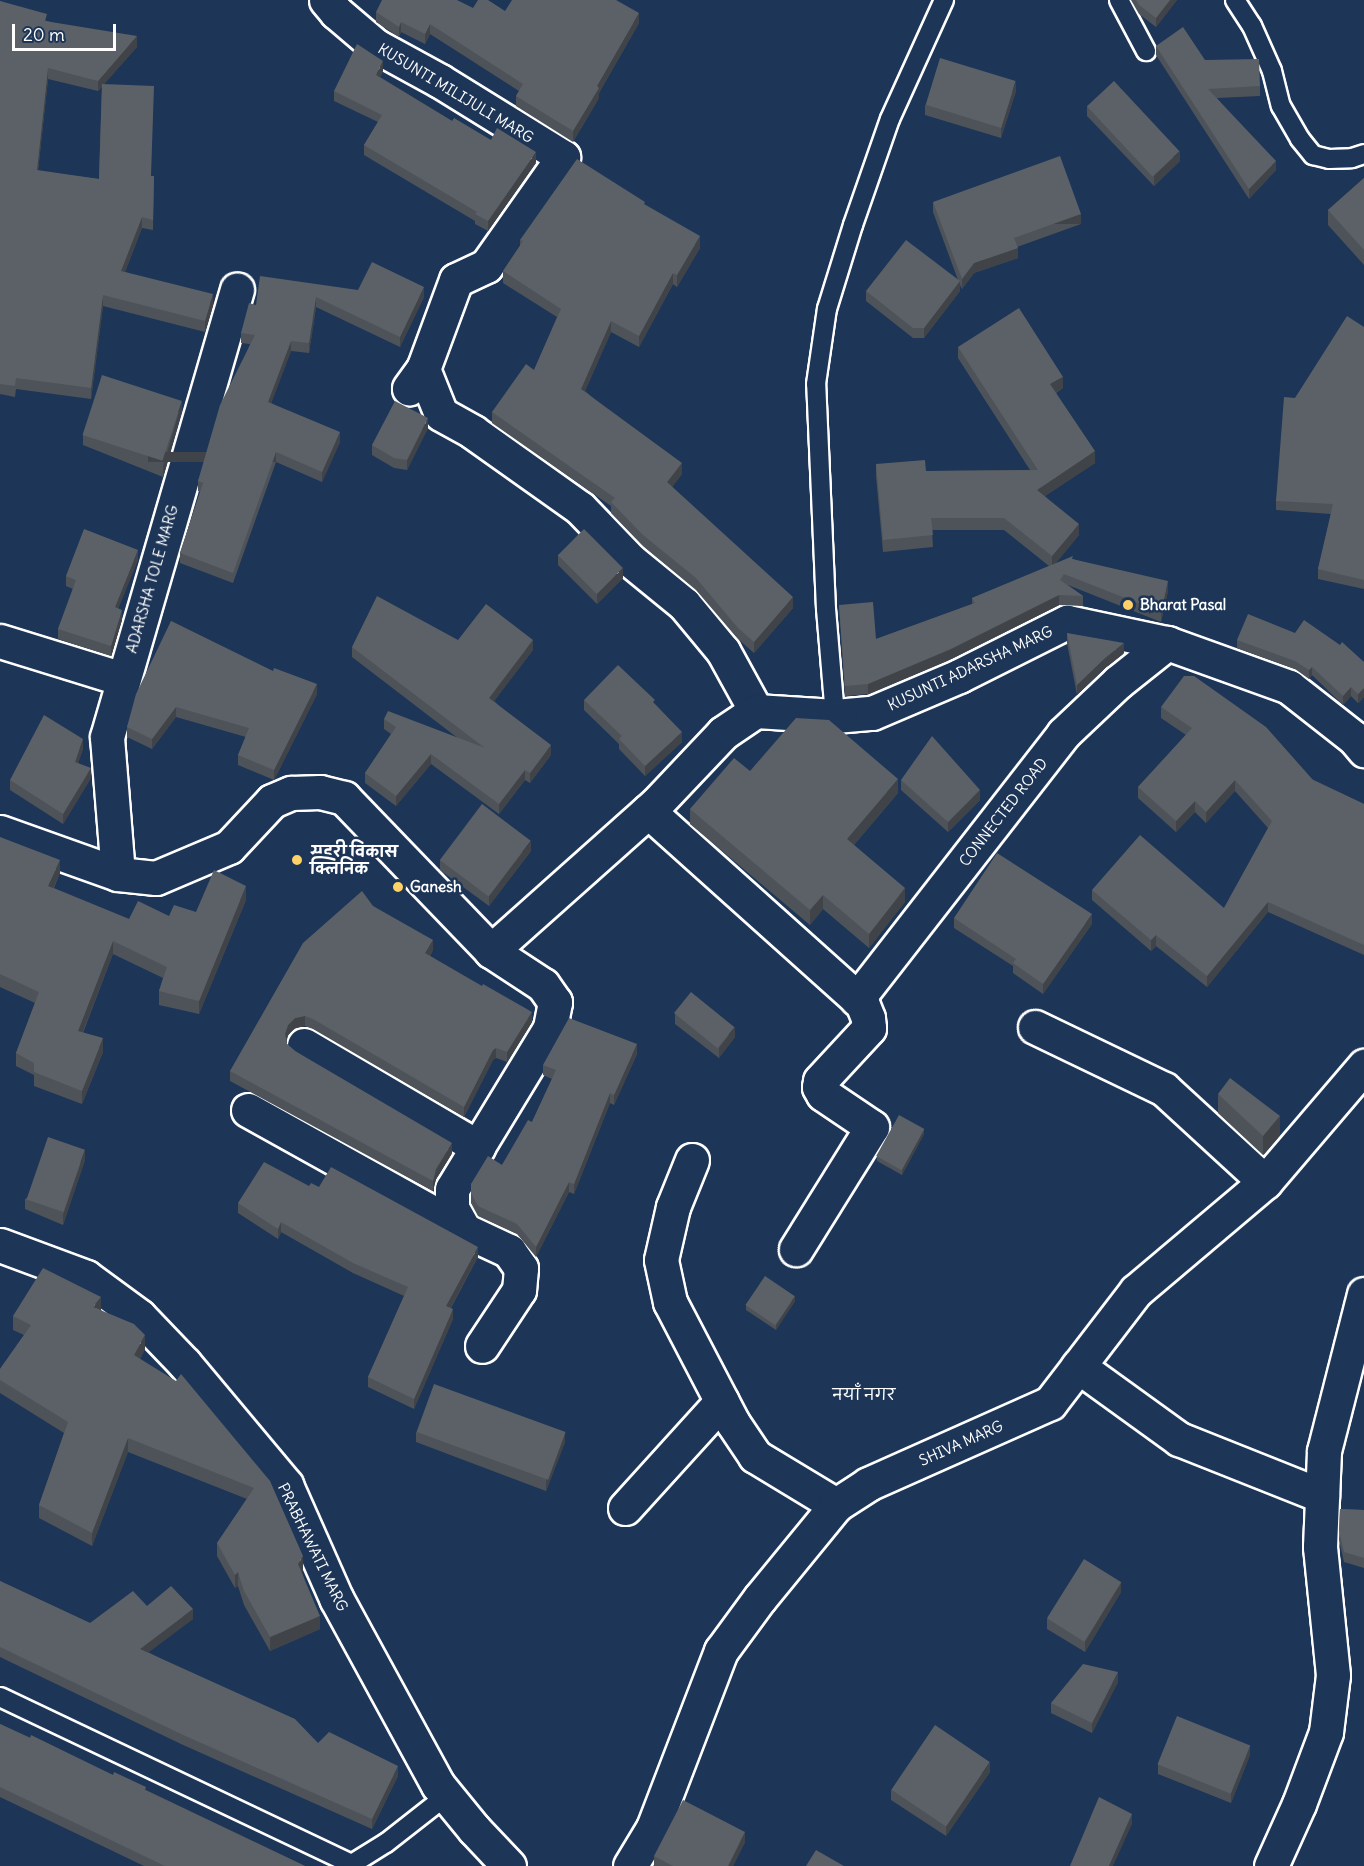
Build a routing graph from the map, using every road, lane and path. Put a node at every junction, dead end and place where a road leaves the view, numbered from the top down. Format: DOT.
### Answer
graph roads {
  1 [pos="326,0"];
  2 [pos="944,0"];
  3 [pos="1119,0"];
  4 [pos="1235,0"];
  5 [pos="1146,51"];
  6 [pos="1364,154"];
  7 [pos="237,289"];
  8 [pos="0,641"];
  9 [pos="1167,643"];
  10 [pos="123,679"];
  11 [pos="756,711"];
  12 [pos="835,716"];
  13 [pos="1364,750"];
  14 [pos="648,811"];
  15 [pos="0,832"];
  16 [pos="118,874"];
  17 [pos="491,951"];
  18 [pos="857,999"];
  19 [pos="1035,1027"];
  20 [pos="304,1045"];
  21 [pos="1364,1066"];
  22 [pos="248,1110"];
  23 [pos="478,1147"];
  24 [pos="692,1160"];
  25 [pos="1265,1182"];
  26 [pos="464,1230"];
  27 [pos="0,1245"];
  28 [pos="796,1249"];
  29 [pos="1364,1294"];
  30 [pos="482,1346"];
  31 [pos="1078,1366"];
  32 [pos="722,1401"];
  33 [pos="1322,1496"];
  34 [pos="836,1505"];
  35 [pos="625,1508"];
  36 [pos="0,1697"];
  37 [pos="446,1796"];
  38 [pos="509,1866"];
  39 [pos="630,1866"];
  40 [pos="1271,1866"];
  1 -- 11 [label="street, KUSUNTI MILIJULI MARG"];
  2 -- 12 [label="lane"];
  3 -- 5 [label="lane"];
  4 -- 6 [label="lane"];
  7 -- 10 [label="street, ADARSHA TOLE MARG"];
  8 -- 10 [label="street"];
  9 -- 12 [label="street, KUSUNTI ADARSHA MARG"];
  9 -- 13 [label="street, KUSUNTI ADARSHA MARG"];
  9 -- 18 [label="street, CONNECTED ROAD"];
  10 -- 16 [label="street, ADARSHA TOLE MARG"];
  11 -- 12 [label="street, KUSUNTI ADARSHA MARG"];
  11 -- 14 [label="street"];
  14 -- 17 [label="street"];
  14 -- 18 [label="street"];
  15 -- 16 [label="street"];
  16 -- 17 [label="street"];
  17 -- 23 [label="street"];
  18 -- 28 [label="street"];
  19 -- 25 [label="street"];
  20 -- 23 [label="street"];
  21 -- 25 [label="street, SHIVA MARG"];
  22 -- 26 [label="street"];
  23 -- 26 [label="street"];
  24 -- 32 [label="street"];
  25 -- 31 [label="street, SHIVA MARG"];
  26 -- 30 [label="street"];
  27 -- 37 [label="street, PRABHAWATI MARG"];
  29 -- 33 [label="street"];
  31 -- 33 [label="street"];
  31 -- 34 [label="street, SHIVA MARG"];
  32 -- 34 [label="street"];
  32 -- 35 [label="street"];
  33 -- 40 [label="street"];
  34 -- 39 [label="street, SHIVA MARG"];
  36 -- 37 [label="lane"];
  37 -- 38 [label="street, PRABHAWATI MARG"];
}
